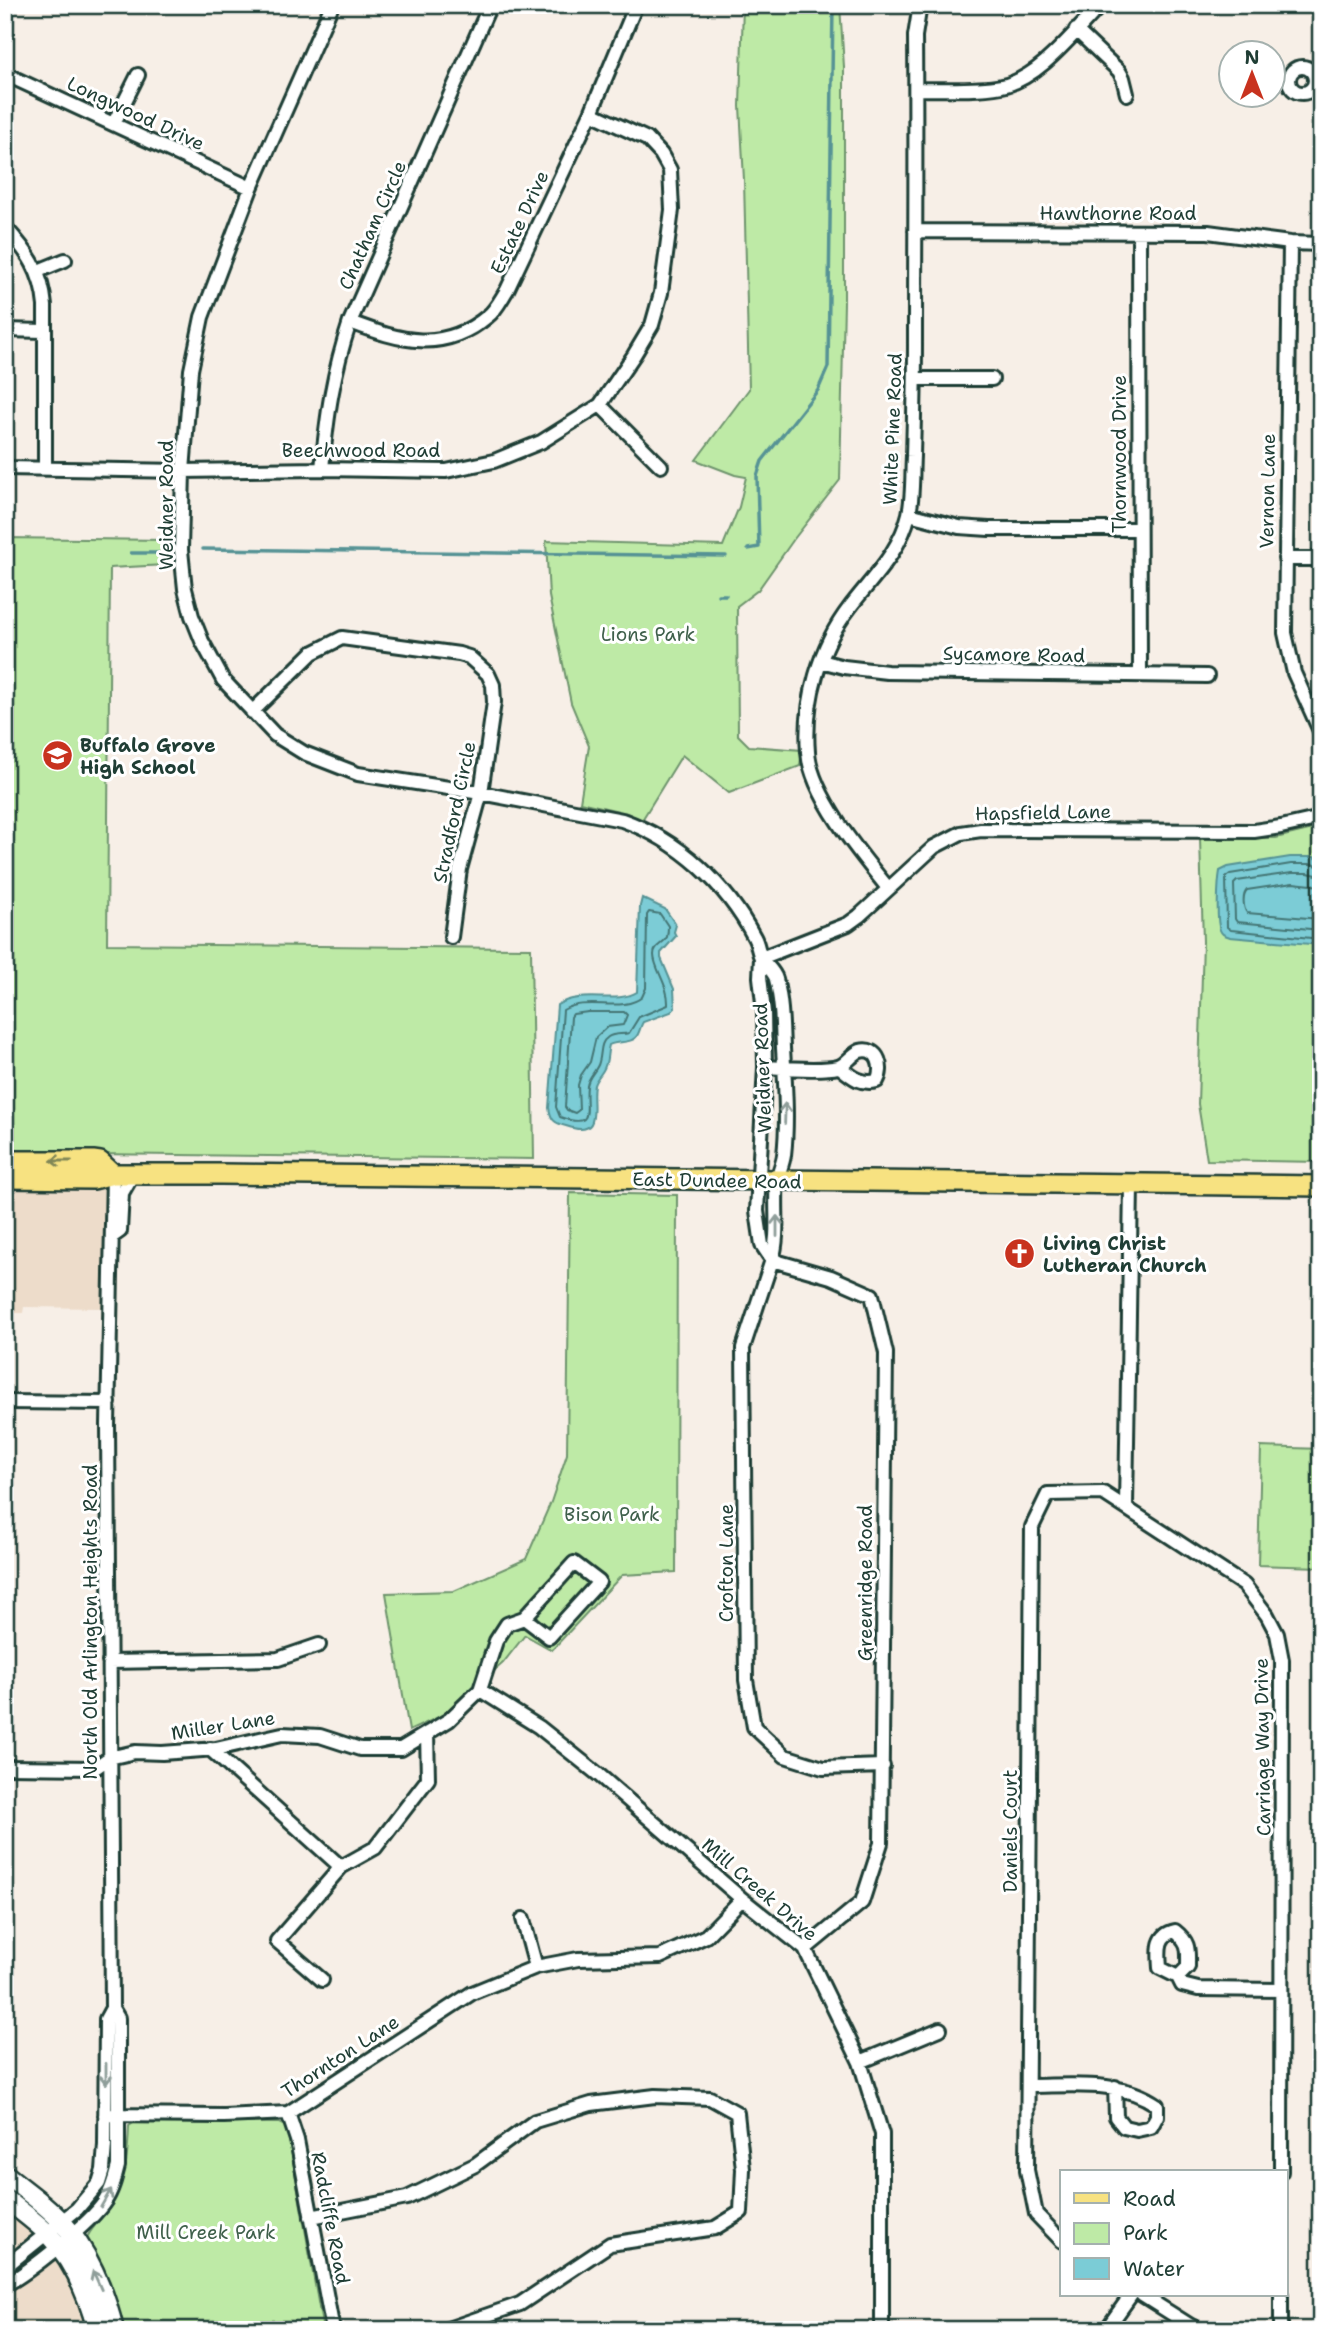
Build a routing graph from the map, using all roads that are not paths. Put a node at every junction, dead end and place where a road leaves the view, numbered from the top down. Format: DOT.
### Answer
graph roads {
  1 [pos="332,5"];
  2 [pos="490,5"];
  3 [pos="636,5"];
  4 [pos="920,5"];
  5 [pos="1101,5"];
  6 [pos="1076,30"];
  7 [pos="5,74"];
  8 [pos="138,75"];
  9 [pos="916,89"];
  10 [pos="1127,94"];
  11 [pos="591,113"];
  12 [pos="114,123"];
  13 [pos="251,188"];
  14 [pos="5,228"];
  15 [pos="915,231"];
  16 [pos="1139,233"];
  17 [pos="1290,243"];
  18 [pos="1321,244"];
  19 [pos="65,260"];
  20 [pos="38,271"];
  21 [pos="350,322"];
  22 [pos="5,330"];
  23 [pos="44,331"];
  24 [pos="915,379"];
  25 [pos="992,379"];
  26 [pos="600,405"];
  27 [pos="661,466"];
  28 [pos="5,467"];
  29 [pos="45,468"];
  30 [pos="322,469"];
  31 [pos="183,471"];
  32 [pos="909,514"];
  33 [pos="1138,529"];
  34 [pos="1285,559"];
  35 [pos="1321,559"];
  36 [pos="821,661"];
  37 [pos="1140,675"];
  38 [pos="1207,676"];
  39 [pos="252,712"];
  40 [pos="1321,733"];
  41 [pos="481,793"];
  42 [pos="1321,818"];
  43 [pos="888,888"];
  44 [pos="451,937"];
  45 [pos="761,958"];
  46 [pos="765,1067"];
  47 [pos="840,1067"];
  48 [pos="785,1068"];
  49 [pos="5,1161"];
  50 [pos="113,1174"];
  51 [pos="133,1174"];
  52 [pos="5,1178"];
  53 [pos="768,1181"];
  54 [pos="1131,1185"];
  55 [pos="1321,1186"];
  56 [pos="113,1236"];
  57 [pos="772,1260"];
  58 [pos="5,1402"];
  59 [pos="109,1403"];
  60 [pos="1126,1507"];
  61 [pos="524,1618"];
  62 [pos="320,1645"];
  63 [pos="109,1662"];
  64 [pos="480,1690"];
  65 [pos="428,1733"];
  66 [pos="210,1749"];
  67 [pos="109,1758"];
  68 [pos="883,1766"];
  69 [pos="5,1767"];
  70 [pos="341,1867"];
  71 [pos="741,1899"];
  72 [pos="523,1919"];
  73 [pos="805,1949"];
  74 [pos="536,1967"];
  75 [pos="1178,1977"];
  76 [pos="322,1980"];
  77 [pos="1282,1990"];
  78 [pos="112,2008"];
  79 [pos="940,2029"];
  80 [pos="860,2062"];
  81 [pos="1028,2086"];
  82 [pos="1115,2087"];
  83 [pos="288,2113"];
  84 [pos="105,2115"];
  85 [pos="119,2115"];
  86 [pos="1281,2170"];
  87 [pos="5,2174"];
  88 [pos="5,2199"];
  89 [pos="311,2217"];
  90 [pos="59,2233"];
  91 [pos="1060,2239"];
  92 [pos="5,2267"];
  93 [pos="5,2285"];
  94 [pos="1130,2296"];
  95 [pos="1144,2296"];
  96 [pos="1281,2296"];
  97 [pos="97,2330"];
  98 [pos="114,2330"];
  99 [pos="333,2330"];
  100 [pos="445,2330"];
  101 [pos="882,2330"];
  102 [pos="1106,2330"];
  103 [pos="1200,2330"];
  104 [pos="1281,2330"];
  1 -- 13 [label="street, Weidner Road"];
  2 -- 21 [label="street, Chatham Circle"];
  3 -- 11 [label="street, Estate Drive"];
  4 -- 9 [label="street, White Pine Road"];
  5 -- 6 [label="street"];
  6 -- 9 [label="street"];
  6 -- 10 [label="street"];
  7 -- 12 [label="street, Longwood Drive"];
  8 -- 12 [label="street"];
  9 -- 15 [label="street, White Pine Road"];
  11 -- 21 [label="street, Estate Drive"];
  11 -- 26 [label="street, Beechwood Road"];
  12 -- 13 [label="street, Longwood Drive"];
  13 -- 31 [label="street, Weidner Road"];
  14 -- 20 [label="street"];
  15 -- 16 [label="street, Hawthorne Road"];
  15 -- 24 [label="street, White Pine Road"];
  16 -- 17 [label="street, Hawthorne Road"];
  16 -- 33 [label="street, Thornwood Drive"];
  17 -- 18 [label="street, Hawthorne Road"];
  17 -- 34 [label="street, Vernon Lane"];
  19 -- 20 [label="street"];
  20 -- 23 [label="street"];
  21 -- 30 [label="street, Chatham Circle"];
  22 -- 23 [label="street"];
  23 -- 29 [label="street"];
  24 -- 25 [label="street"];
  24 -- 32 [label="street, White Pine Road"];
  26 -- 27 [label="street"];
  26 -- 30 [label="street, Beechwood Road"];
  28 -- 29 [label="street, Beechwood Road"];
  29 -- 31 [label="street, Beechwood Road"];
  30 -- 31 [label="street, Beechwood Road"];
  31 -- 39 [label="street, Weidner Road"];
  32 -- 33 [label="street"];
  32 -- 36 [label="street, White Pine Road"];
  33 -- 37 [label="street, Thornwood Drive"];
  34 -- 35 [label="street"];
  34 -- 40 [label="street, Vernon Lane"];
  36 -- 37 [label="street, Sycamore Road"];
  36 -- 43 [label="street, White Pine Road"];
  37 -- 38 [label="street, Sycamore Road"];
  39 -- 41 [label="street, Weidner Road"];
  39 -- 41 [label="street, Stradford Circle"];
  41 -- 44 [label="street, Stradford Circle"];
  41 -- 45 [label="street, Weidner Road"];
  42 -- 43 [label="street, Hapsfield Lane"];
  43 -- 45 [label="street, Hapsfield Lane"];
  45 -- 46 [label="street, Weidner Road"];
  45 -- 48 [label="street, Weidner Road"];
  46 -- 48 [label="street"];
  46 -- 53 [label="street, Weidner Road"];
  47 -- 48 [label="street"];
  53 -- 48 [label="street, Weidner Road, one-way"];
  50 -- 49 [label="main road, East Dundee Road, one-way"];
  50 -- 51 [label="main road, East Dundee Road"];
  50 -- 52 [label="main road, East Dundee Road"];
  50 -- 56 [label="street, North Old Arlington Heights Road"];
  51 -- 53 [label="main road, East Dundee Road"];
  51 -- 56 [label="street, North Old Arlington Heights Road"];
  53 -- 54 [label="main road, East Dundee Road"];
  57 -- 53 [label="street, Crofton Lane, one-way"];
  53 -- 57 [label="street"];
  54 -- 55 [label="main road, East Dundee Road"];
  54 -- 60 [label="street"];
  56 -- 59 [label="street, North Old Arlington Heights Road"];
  57 -- 68 [label="street, Greenridge Road"];
  57 -- 68 [label="street, Crofton Lane"];
  58 -- 59 [label="street"];
  59 -- 63 [label="street, North Old Arlington Heights Road"];
  60 -- 77 [label="street, Carriage Way Drive"];
  60 -- 81 [label="street, Daniels Court"];
  61 -- 61 [label="street"];
  61 -- 64 [label="street, Miller Lane"];
  62 -- 63 [label="street"];
  63 -- 67 [label="street, North Old Arlington Heights Road"];
  64 -- 65 [label="street, Miller Lane"];
  64 -- 71 [label="street, Mill Creek Drive"];
  65 -- 66 [label="street, Miller Lane"];
  65 -- 70 [label="street"];
  66 -- 67 [label="street, Miller Lane"];
  66 -- 70 [label="street"];
  67 -- 69 [label="street, Miller Lane"];
  67 -- 78 [label="street, North Old Arlington Heights Road"];
  68 -- 73 [label="street, Greenridge Road"];
  70 -- 76 [label="street"];
  71 -- 73 [label="street, Mill Creek Drive"];
  71 -- 74 [label="street, Thornton Lane"];
  72 -- 74 [label="street"];
  73 -- 80 [label="street, Mill Creek Drive"];
  74 -- 83 [label="street, Thornton Lane"];
  75 -- 77 [label="street"];
  77 -- 86 [label="street, Carriage Way Drive"];
  78 -- 84 [label="street, North Old Arlington Heights Road, one-way"];
  78 -- 85 [label="street, North Old Arlington Heights Road"];
  79 -- 80 [label="street"];
  80 -- 101 [label="street, Mill Creek Drive"];
  81 -- 82 [label="street"];
  81 -- 91 [label="street, Daniels Court"];
  83 -- 85 [label="street, Thornton Lane"];
  83 -- 89 [label="street, Radcliffe Road"];
  84 -- 85 [label="street, Thornton Lane"];
  84 -- 90 [label="street, North Old Arlington Heights Road"];
  90 -- 85 [label="street, North Old Arlington Heights Road, one-way"];
  87 -- 90 [label="main road"];
  88 -- 90 [label="main road"];
  89 -- 99 [label="street, Radcliffe Road"];
  89 -- 100 [label="street"];
  90 -- 92 [label="street"];
  90 -- 93 [label="street"];
  90 -- 97 [label="main road"];
  98 -- 90 [label="main road, one-way"];
  94 -- 102 [label="street"];
  95 -- 103 [label="street"];
  96 -- 104 [label="street"];
}
